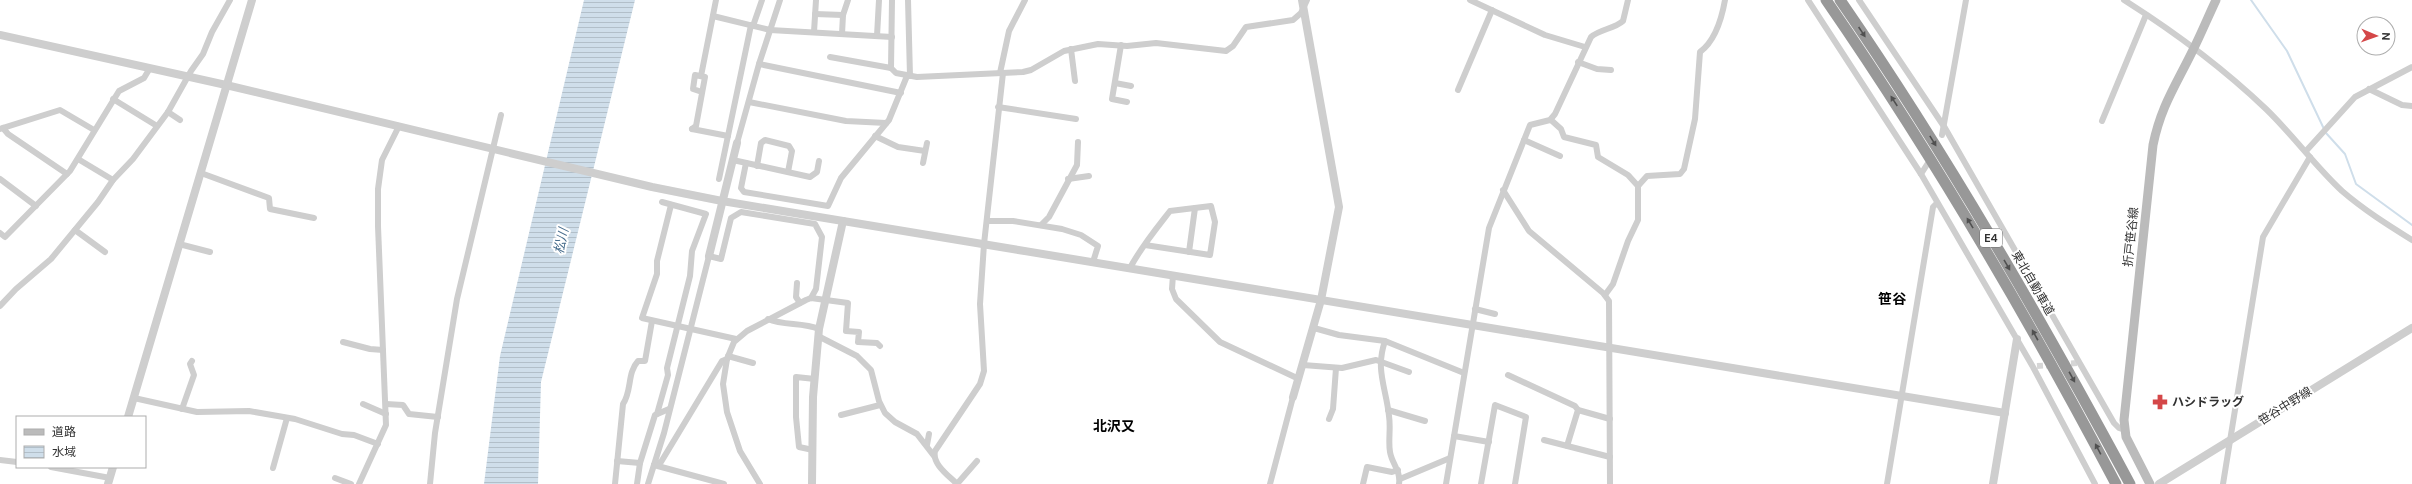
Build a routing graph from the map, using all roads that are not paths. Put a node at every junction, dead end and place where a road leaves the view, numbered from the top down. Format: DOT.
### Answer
graph roads {
  1 [pos="230,0"];
  2 [pos="252,0"];
  3 [pos="716,0"];
  4 [pos="762,0"];
  5 [pos="780,0"];
  6 [pos="816,0"];
  7 [pos="848,0"];
  8 [pos="879,0"];
  9 [pos="892,0"];
  10 [pos="908,0"];
  11 [pos="1025,0"];
  12 [pos="1470,0"];
  13 [pos="1628,0"];
  14 [pos="1725,0"];
  15 [pos="1808,0"];
  16 [pos="1826,0"];
  17 [pos="1840,0"];
  18 [pos="1859,0"];
  19 [pos="1966,0"];
  20 [pos="2124,0"];
  21 [pos="2216,0"];
  22 [pos="1304,2"];
  23 [pos="1492,10"];
  24 [pos="815,14"];
  25 [pos="2146,14"];
  26 [pos="843,15"];
  27 [pos="713,16"];
  28 [pos="752,26"];
  29 [pos="770,30"];
  30 [pos="814,32"];
  31 [pos="842,34"];
  32 [pos="0,35"];
  33 [pos="877,36"];
  34 [pos="892,37"];
  35 [pos="1121,45"];
  36 [pos="1585,47"];
  37 [pos="1071,49"];
  38 [pos="2193,50"];
  39 [pos="830,56"];
  40 [pos="1578,62"];
  41 [pos="759,64"];
  42 [pos="2412,67"];
  43 [pos="150,68"];
  44 [pos="891,68"];
  45 [pos="1611,70"];
  46 [pos="1002,73"];
  47 [pos="701,76"];
  48 [pos="908,76"];
  49 [pos="188,78"];
  50 [pos="1075,81"];
  51 [pos="1115,83"];
  52 [pos="226,85"];
  53 [pos="1131,86"];
  54 [pos="2369,89"];
  55 [pos="1458,90"];
  56 [pos="702,92"];
  57 [pos="901,93"];
  58 [pos="113,99"];
  59 [pos="748,102"];
  60 [pos="1127,102"];
  61 [pos="2412,106"];
  62 [pos="998,107"];
  63 [pos="168,112"];
  64 [pos="500,115"];
  65 [pos="1076,118"];
  66 [pos="180,120"];
  67 [pos="1551,120"];
  68 [pos="2102,121"];
  69 [pos="886,123"];
  70 [pos="157,126"];
  71 [pos="399,126"];
  72 [pos="2,128"];
  73 [pos="1945,128"];
  74 [pos="94,130"];
  75 [pos="1942,135"];
  76 [pos="728,136"];
  77 [pos="875,136"];
  78 [pos="1524,140"];
  79 [pos="1078,142"];
  80 [pos="737,143"];
  81 [pos="927,143"];
  82 [pos="495,149"];
  83 [pos="925,151"];
  84 [pos="2306,151"];
  85 [pos="1560,156"];
  86 [pos="2310,157"];
  87 [pos="78,159"];
  88 [pos="733,160"];
  89 [pos="819,161"];
  90 [pos="746,163"];
  91 [pos="924,163"];
  92 [pos="1928,164"];
  93 [pos="757,166"];
  94 [pos="788,172"];
  95 [pos="200,173"];
  96 [pos="66,174"];
  97 [pos="1921,174"];
  98 [pos="1090,176"];
  99 [pos="0,179"];
  100 [pos="718,179"];
  101 [pos="1068,179"];
  102 [pos="113,180"];
  103 [pos="1638,186"];
  104 [pos="1503,190"];
  105 [pos="722,201"];
  106 [pos="662,202"];
  107 [pos="1937,202"];
  108 [pos="671,205"];
  109 [pos="36,206"];
  110 [pos="1195,208"];
  111 [pos="314,218"];
  112 [pos="843,221"];
  113 [pos="987,221"];
  114 [pos="1041,225"];
  115 [pos="75,230"];
  116 [pos="0,233"];
  117 [pos="2412,240"];
  118 [pos="179,244"];
  119 [pos="984,244"];
  120 [pos="1144,245"];
  121 [pos="105,252"];
  122 [pos="210,252"];
  123 [pos="1189,252"];
  124 [pos="709,256"];
  125 [pos="1093,262"];
  126 [pos="1130,268"];
  127 [pos="1173,275"];
  128 [pos="797,283"];
  129 [pos="1605,295"];
  130 [pos="811,298"];
  131 [pos="825,300"];
  132 [pos="1321,300"];
  133 [pos="800,303"];
  134 [pos="0,306"];
  135 [pos="1475,309"];
  136 [pos="1495,314"];
  137 [pos="768,319"];
  138 [pos="652,320"];
  139 [pos="1472,324"];
  140 [pos="677,326"];
  141 [pos="1314,328"];
  142 [pos="2412,328"];
  143 [pos="689,329"];
  144 [pos="819,333"];
  145 [pos="2017,339"];
  146 [pos="736,340"];
  147 [pos="1384,341"];
  148 [pos="343,342"];
  149 [pos="880,346"];
  150 [pos="1610,347"];
  151 [pos="383,350"];
  152 [pos="727,357"];
  153 [pos="192,361"];
  154 [pos="1381,361"];
  155 [pos="753,363"];
  156 [pos="1303,365"];
  157 [pos="1336,368"];
  158 [pos="1409,372"];
  159 [pos="1464,373"];
  160 [pos="1508,375"];
  161 [pos="815,378"];
  162 [pos="1298,379"];
  163 [pos="1902,396"];
  164 [pos="1293,397"];
  165 [pos="134,398"];
  166 [pos="363,404"];
  167 [pos="386,404"];
  168 [pos="880,405"];
  169 [pos="182,409"];
  170 [pos="669,409"];
  171 [pos="1388,410"];
  172 [pos="1578,410"];
  173 [pos="2005,413"];
  174 [pos="386,414"];
  175 [pos="657,414"];
  176 [pos="841,414"];
  177 [pos="128,416"];
  178 [pos="438,417"];
  179 [pos="287,418"];
  180 [pos="1330,418"];
  181 [pos="1610,419"];
  182 [pos="1425,421"];
  183 [pos="2125,430"];
  184 [pos="929,434"];
  185 [pos="1454,436"];
  186 [pos="1544,440"];
  187 [pos="2230,440"];
  188 [pos="1489,442"];
  189 [pos="378,444"];
  190 [pos="927,445"];
  191 [pos="1567,446"];
  192 [pos="812,450"];
  193 [pos="934,456"];
  194 [pos="1610,457"];
  195 [pos="1450,458"];
  196 [pos="0,460"];
  197 [pos="617,461"];
  198 [pos="977,461"];
  199 [pos="16,462"];
  200 [pos="640,463"];
  201 [pos="654,465"];
  202 [pos="55,468"];
  203 [pos="113,468"];
  204 [pos="273,468"];
  205 [pos="1398,470"];
  206 [pos="335,478"];
  207 [pos="109,481"];
  208 [pos="1400,482"];
  209 [pos="351,484"];
  210 [pos="359,484"];
  211 [pos="430,484"];
  212 [pos="615,484"];
  213 [pos="637,484"];
  214 [pos="648,484"];
  215 [pos="724,484"];
  216 [pos="760,484"];
  217 [pos="812,484"];
  218 [pos="957,484"];
  219 [pos="1270,484"];
  220 [pos="1363,484"];
  221 [pos="1446,484"];
  222 [pos="1481,484"];
  223 [pos="1515,484"];
  224 [pos="1610,484"];
  225 [pos="1887,484"];
  226 [pos="1993,484"];
  227 [pos="2095,484"];
  228 [pos="2116,484"];
  229 [pos="2130,484"];
  230 [pos="2150,484"];
  231 [pos="2159,484"];
  232 [pos="2223,484"];
  1 -- 49 [label="street"];
  2 -- 52 [label="street"];
  3 -- 27 [label="street"];
  4 -- 28 [label="street"];
  5 -- 29 [label="street"];
  6 -- 24 [label="street"];
  7 -- 26 [label="street"];
  8 -- 33 [label="street"];
  9 -- 34 [label="street"];
  10 -- 48 [label="street"];
  11 -- 46 [label="street"];
  12 -- 23 [label="street"];
  13 -- 36 [label="street"];
  14 -- 103 [label="street"];
  15 -- 97 [label="street"];
  228 -- 16 [label="highway, 東北自動車道 / E4, one-way"];
  17 -- 229 [label="highway, 東北自動車道 / E4, one-way"];
  18 -- 73 [label="street"];
  19 -- 73 [label="street"];
  20 -- 25 [label="street"];
  21 -- 38 [label="main road, 折戸笹谷線"];
  22 -- 35 [label="street"];
  22 -- 132 [label="street"];
  23 -- 36 [label="street"];
  23 -- 55 [label="street"];
  24 -- 26 [label="street"];
  24 -- 30 [label="street"];
  25 -- 38 [label="street"];
  25 -- 68 [label="street"];
  26 -- 31 [label="street"];
  27 -- 28 [label="street"];
  27 -- 47 [label="street"];
  28 -- 29 [label="street"];
  28 -- 76 [label="street"];
  29 -- 30 [label="street"];
  29 -- 41 [label="street"];
  30 -- 31 [label="street"];
  31 -- 33 [label="street"];
  32 -- 43 [label="street"];
  33 -- 34 [label="street"];
  34 -- 44 [label="street"];
  35 -- 37 [label="street"];
  35 -- 51 [label="street"];
  36 -- 40 [label="street"];
  37 -- 46 [label="street"];
  37 -- 50 [label="street"];
  38 -- 84 [label="street"];
  38 -- 183 [label="main road, 折戸笹谷線"];
  39 -- 44 [label="street"];
  40 -- 45 [label="street"];
  40 -- 67 [label="street"];
  41 -- 57 [label="street"];
  41 -- 59 [label="street"];
  42 -- 54 [label="street"];
  43 -- 49 [label="street"];
  43 -- 58 [label="street"];
  44 -- 48 [label="street"];
  46 -- 48 [label="street"];
  46 -- 62 [label="street"];
  47 -- 56 [label="street"];
  47 -- 56 [label="street"];
  48 -- 57 [label="street"];
  49 -- 52 [label="street"];
  49 -- 63 [label="street"];
  51 -- 53 [label="street"];
  51 -- 60 [label="street"];
  52 -- 71 [label="street"];
  52 -- 95 [label="street"];
  54 -- 61 [label="street"];
  54 -- 84 [label="street"];
  56 -- 76 [label="street"];
  57 -- 69 [label="street"];
  58 -- 70 [label="street"];
  58 -- 74 [label="street"];
  59 -- 69 [label="street"];
  59 -- 80 [label="street"];
  62 -- 65 [label="street"];
  62 -- 113 [label="street"];
  63 -- 66 [label="street"];
  63 -- 70 [label="street"];
  64 -- 82 [label="street"];
  67 -- 78 [label="street"];
  67 -- 103 [label="street"];
  69 -- 77 [label="street"];
  70 -- 102 [label="street"];
  71 -- 82 [label="street"];
  71 -- 151 [label="street"];
  72 -- 74 [label="street"];
  72 -- 96 [label="street"];
  73 -- 75 [label="street"];
  73 -- 183 [label="street"];
  74 -- 87 [label="street"];
  76 -- 100 [label="street"];
  77 -- 83 [label="street"];
  77 -- 90 [label="street"];
  78 -- 85 [label="street"];
  78 -- 104 [label="street"];
  79 -- 101 [label="street"];
  80 -- 88 [label="street"];
  81 -- 83 [label="street"];
  82 -- 105 [label="street"];
  82 -- 178 [label="street"];
  83 -- 91 [label="street"];
  84 -- 86 [label="street"];
  86 -- 117 [label="street"];
  86 -- 187 [label="street"];
  87 -- 96 [label="street"];
  87 -- 102 [label="street"];
  88 -- 90 [label="street"];
  88 -- 105 [label="street"];
  89 -- 94 [label="street"];
  90 -- 93 [label="street"];
  92 -- 97 [label="street"];
  93 -- 94 [label="street"];
  93 -- 94 [label="street"];
  95 -- 111 [label="street"];
  95 -- 118 [label="street"];
  96 -- 109 [label="street"];
  97 -- 107 [label="street"];
  98 -- 101 [label="street"];
  99 -- 109 [label="street"];
  101 -- 114 [label="street"];
  102 -- 115 [label="street"];
  103 -- 129 [label="street"];
  104 -- 129 [label="street"];
  104 -- 135 [label="street"];
  105 -- 112 [label="street"];
  105 -- 124 [label="street"];
  106 -- 108 [label="street"];
  107 -- 145 [label="street"];
  107 -- 163 [label="street"];
  108 -- 138 [label="street"];
  108 -- 140 [label="street"];
  109 -- 116 [label="street"];
  110 -- 120 [label="street"];
  110 -- 123 [label="street"];
  110 -- 123 [label="street"];
  112 -- 119 [label="street"];
  112 -- 131 [label="street"];
  113 -- 114 [label="street"];
  113 -- 119 [label="street"];
  114 -- 125 [label="street"];
  115 -- 121 [label="street"];
  115 -- 134 [label="street"];
  118 -- 122 [label="street"];
  118 -- 165 [label="street"];
  119 -- 125 [label="street"];
  119 -- 193 [label="street"];
  120 -- 123 [label="street"];
  120 -- 126 [label="street"];
  124 -- 130 [label="street"];
  124 -- 143 [label="street"];
  125 -- 126 [label="street"];
  126 -- 127 [label="street"];
  127 -- 132 [label="street"];
  127 -- 162 [label="street"];
  128 -- 133 [label="street"];
  129 -- 150 [label="street"];
  130 -- 131 [label="street"];
  130 -- 133 [label="street"];
  131 -- 144 [label="street"];
  131 -- 149 [label="street"];
  132 -- 139 [label="street"];
  132 -- 141 [label="street"];
  133 -- 137 [label="street"];
  135 -- 136 [label="street"];
  135 -- 139 [label="street"];
  137 -- 144 [label="street"];
  137 -- 146 [label="street"];
  138 -- 140 [label="street"];
  138 -- 197 [label="street"];
  139 -- 150 [label="street"];
  139 -- 159 [label="street"];
  140 -- 143 [label="street"];
  140 -- 175 [label="street"];
  141 -- 147 [label="street"];
  141 -- 156 [label="street"];
  142 -- 187 [label="street, 笹谷中野線"];
  143 -- 146 [label="street"];
  143 -- 170 [label="street"];
  144 -- 161 [label="street"];
  144 -- 168 [label="street"];
  145 -- 173 [label="street"];
  145 -- 227 [label="street"];
  146 -- 152 [label="street"];
  147 -- 154 [label="street"];
  147 -- 159 [label="street"];
  148 -- 151 [label="street"];
  150 -- 163 [label="street"];
  150 -- 181 [label="street"];
  151 -- 167 [label="street"];
  152 -- 155 [label="street"];
  152 -- 201 [label="street"];
  152 -- 216 [label="street"];
  153 -- 169 [label="street"];
  154 -- 157 [label="street"];
  154 -- 158 [label="street"];
  154 -- 171 [label="street"];
  156 -- 157 [label="street"];
  156 -- 162 [label="street"];
  157 -- 180 [label="street"];
  159 -- 185 [label="street"];
  160 -- 172 [label="street"];
  161 -- 192 [label="street"];
  161 -- 192 [label="street"];
  162 -- 164 [label="street"];
  163 -- 173 [label="street"];
  163 -- 225 [label="street"];
  164 -- 219 [label="street"];
  165 -- 169 [label="street"];
  165 -- 177 [label="street"];
  166 -- 174 [label="street"];
  167 -- 174 [label="street"];
  167 -- 178 [label="street"];
  168 -- 176 [label="street"];
  168 -- 190 [label="street"];
  169 -- 179 [label="street"];
  170 -- 175 [label="street"];
  170 -- 201 [label="street"];
  171 -- 182 [label="street"];
  171 -- 205 [label="street"];
  172 -- 181 [label="street"];
  172 -- 191 [label="street"];
  173 -- 226 [label="street"];
  174 -- 189 [label="street"];
  175 -- 200 [label="street"];
  178 -- 211 [label="street"];
  179 -- 189 [label="street"];
  179 -- 204 [label="street"];
  181 -- 194 [label="street"];
  183 -- 230 [label="main road, 折戸笹谷線"];
  184 -- 190 [label="street"];
  185 -- 188 [label="street"];
  185 -- 195 [label="street"];
  186 -- 191 [label="street"];
  187 -- 231 [label="street, 笹谷中野線"];
  187 -- 232 [label="street"];
  188 -- 222 [label="street"];
  188 -- 223 [label="street"];
  189 -- 210 [label="street"];
  190 -- 193 [label="street"];
  191 -- 194 [label="street"];
  192 -- 217 [label="street"];
  193 -- 218 [label="street"];
  194 -- 224 [label="street"];
  195 -- 208 [label="street"];
  195 -- 221 [label="street"];
  196 -- 199 [label="street"];
  197 -- 200 [label="street"];
  197 -- 212 [label="street"];
  198 -- 218 [label="street"];
  200 -- 213 [label="street"];
  201 -- 214 [label="street"];
  201 -- 215 [label="street"];
  202 -- 207 [label="street"];
  203 -- 207 [label="street"];
  205 -- 208 [label="street"];
  205 -- 220 [label="street"];
  206 -- 209 [label="street"];
}
